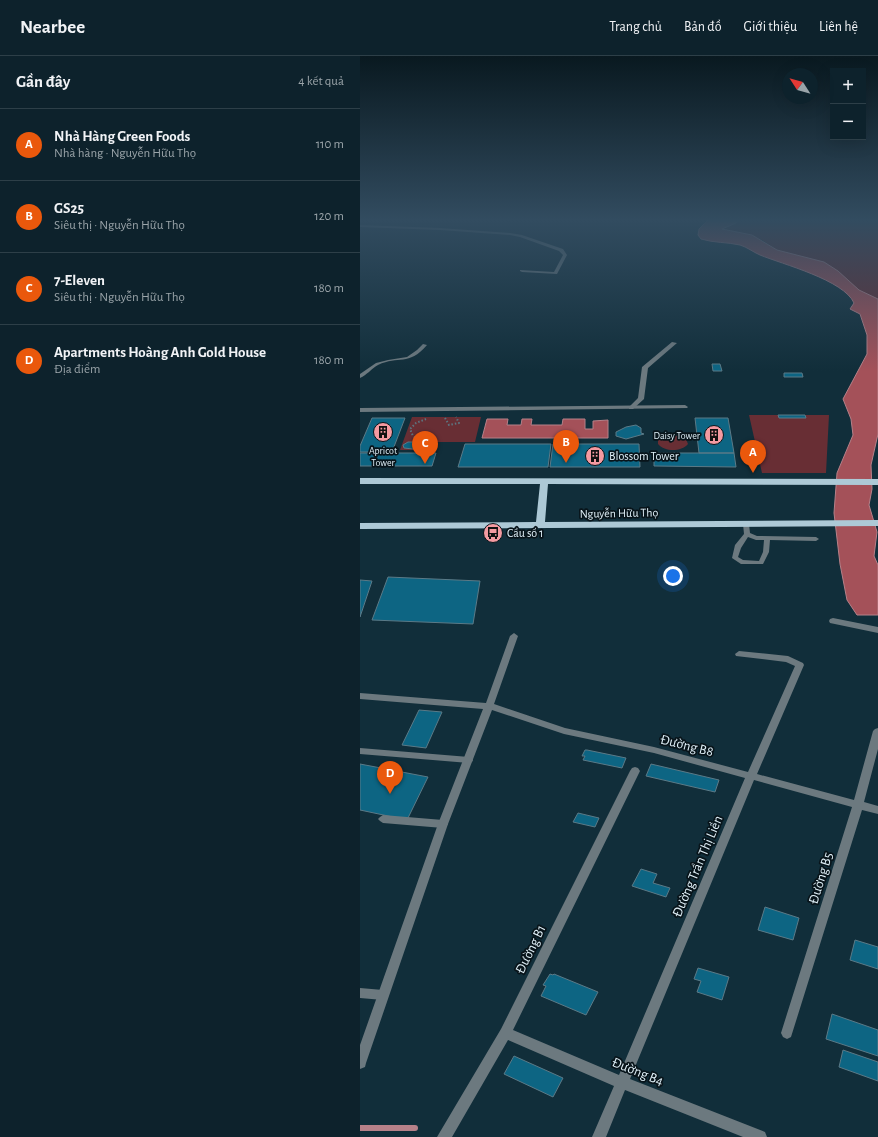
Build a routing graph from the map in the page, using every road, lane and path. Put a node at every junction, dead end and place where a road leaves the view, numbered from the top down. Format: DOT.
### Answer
graph roads {
  1 [pos="557,269"];
  2 [pos="522,271"];
  3 [pos="674,343"];
  4 [pos="425,345"];
  5 [pos="360,377"];
  6 [pos="685,407"];
  7 [pos="631,408"];
  8 [pos="360,410"];
  9 [pos="456,416"];
  10 [pos="433,418"];
  11 [pos="442,418"];
  12 [pos="425,450"];
  13 [pos="360,481"];
  14 [pos="544,482"];
  15 [pos="878,482"];
  16 [pos="878,523"];
  17 [pos="746,524"];
  18 [pos="360,526"];
  19 [pos="540,526"];
  20 [pos="748,534"];
  21 [pos="816,539"];
  22 [pos="767,540"];
  23 [pos="833,621"];
  24 [pos="878,630"];
  25 [pos="514,636"];
  26 [pos="739,654"];
  27 [pos="360,696"];
  28 [pos="489,706"];
  29 [pos="878,731"];
  30 [pos="360,751"];
  31 [pos="469,760"];
  32 [pos="635,771"];
  33 [pos="751,776"];
  34 [pos="858,805"];
  35 [pos="878,810"];
  36 [pos="383,819"];
  37 [pos="443,824"];
  38 [pos="360,993"];
  39 [pos="383,995"];
  40 [pos="505,1033"];
  41 [pos="787,1033"];
  42 [pos="360,1063"];
  43 [pos="623,1083"];
  44 [pos="444,1137"];
  45 [pos="599,1137"];
  46 [pos="760,1137"];
  1 -- 2 [label="street"];
  3 -- 7 [label="street"];
  4 -- 5 [label="lane"];
  6 -- 7 [label="lane"];
  7 -- 8 [label="lane"];
  9 -- 11 [label="path"];
  10 -- 12 [label="path"];
  13 -- 14 [label="main road"];
  14 -- 15 [label="main road"];
  14 -- 19 [label="main road"];
  16 -- 17 [label="main road, Nguyễn Hữu Thọ"];
  17 -- 19 [label="main road, Nguyễn Hữu Thọ"];
  17 -- 20 [label="lane"];
  18 -- 19 [label="main road, Nguyễn Hữu Thọ"];
  20 -- 22 [label="lane"];
  20 -- 22 [label="lane"];
  21 -- 22 [label="lane"];
  23 -- 24 [label="street"];
  25 -- 28 [label="street"];
  26 -- 33 [label="street, Đường Trần Thị Liền"];
  27 -- 28 [label="street, Đường B8"];
  28 -- 31 [label="street"];
  28 -- 33 [label="street, Đường B8"];
  29 -- 34 [label="street, Đường B5"];
  30 -- 31 [label="lane"];
  31 -- 37 [label="street"];
  32 -- 40 [label="street, Đường B1"];
  33 -- 34 [label="street, Đường B8"];
  33 -- 43 [label="street, Đường Trần Thị Liền"];
  34 -- 35 [label="street, Đường B8"];
  34 -- 41 [label="street, Đường B5"];
  36 -- 37 [label="lane"];
  37 -- 39 [label="street"];
  38 -- 39 [label="lane"];
  39 -- 42 [label="street"];
  40 -- 43 [label="street, Đường B4"];
  40 -- 44 [label="street, Đường B1"];
  43 -- 45 [label="street, Đường Trần Thị Liền"];
  43 -- 46 [label="street, Đường B4"];
}
